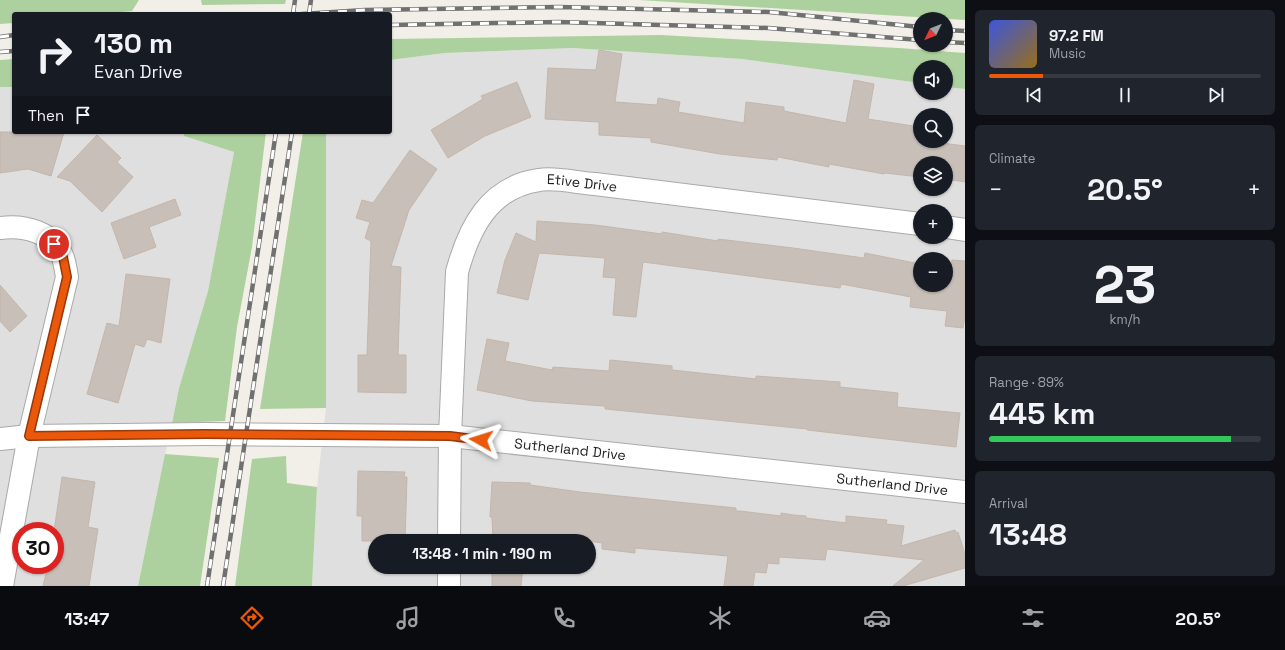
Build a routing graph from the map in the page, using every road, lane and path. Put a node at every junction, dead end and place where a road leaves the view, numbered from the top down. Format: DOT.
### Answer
graph roads {
  1 [pos="913,223"];
  2 [pos="0,228"];
  3 [pos="953,228"];
  4 [pos="965,230"];
  5 [pos="29,436"];
  6 [pos="450,436"];
  7 [pos="0,439"];
  8 [pos="965,492"];
  9 [pos="450,534"];
  10 [pos="449,574"];
  11 [pos="2,586"];
  12 [pos="449,586"];
  1 -- 6 [label="street, Etive Drive"];
  2 -- 5 [label="street"];
  3 -- 4 [label="street"];
  5 -- 6 [label="street, Sutherland Drive"];
  5 -- 7 [label="street, Sutherland Drive"];
  5 -- 11 [label="street"];
  6 -- 8 [label="street, Sutherland Drive"];
  6 -- 9 [label="street, Etive Drive"];
  10 -- 12 [label="street"];
}
